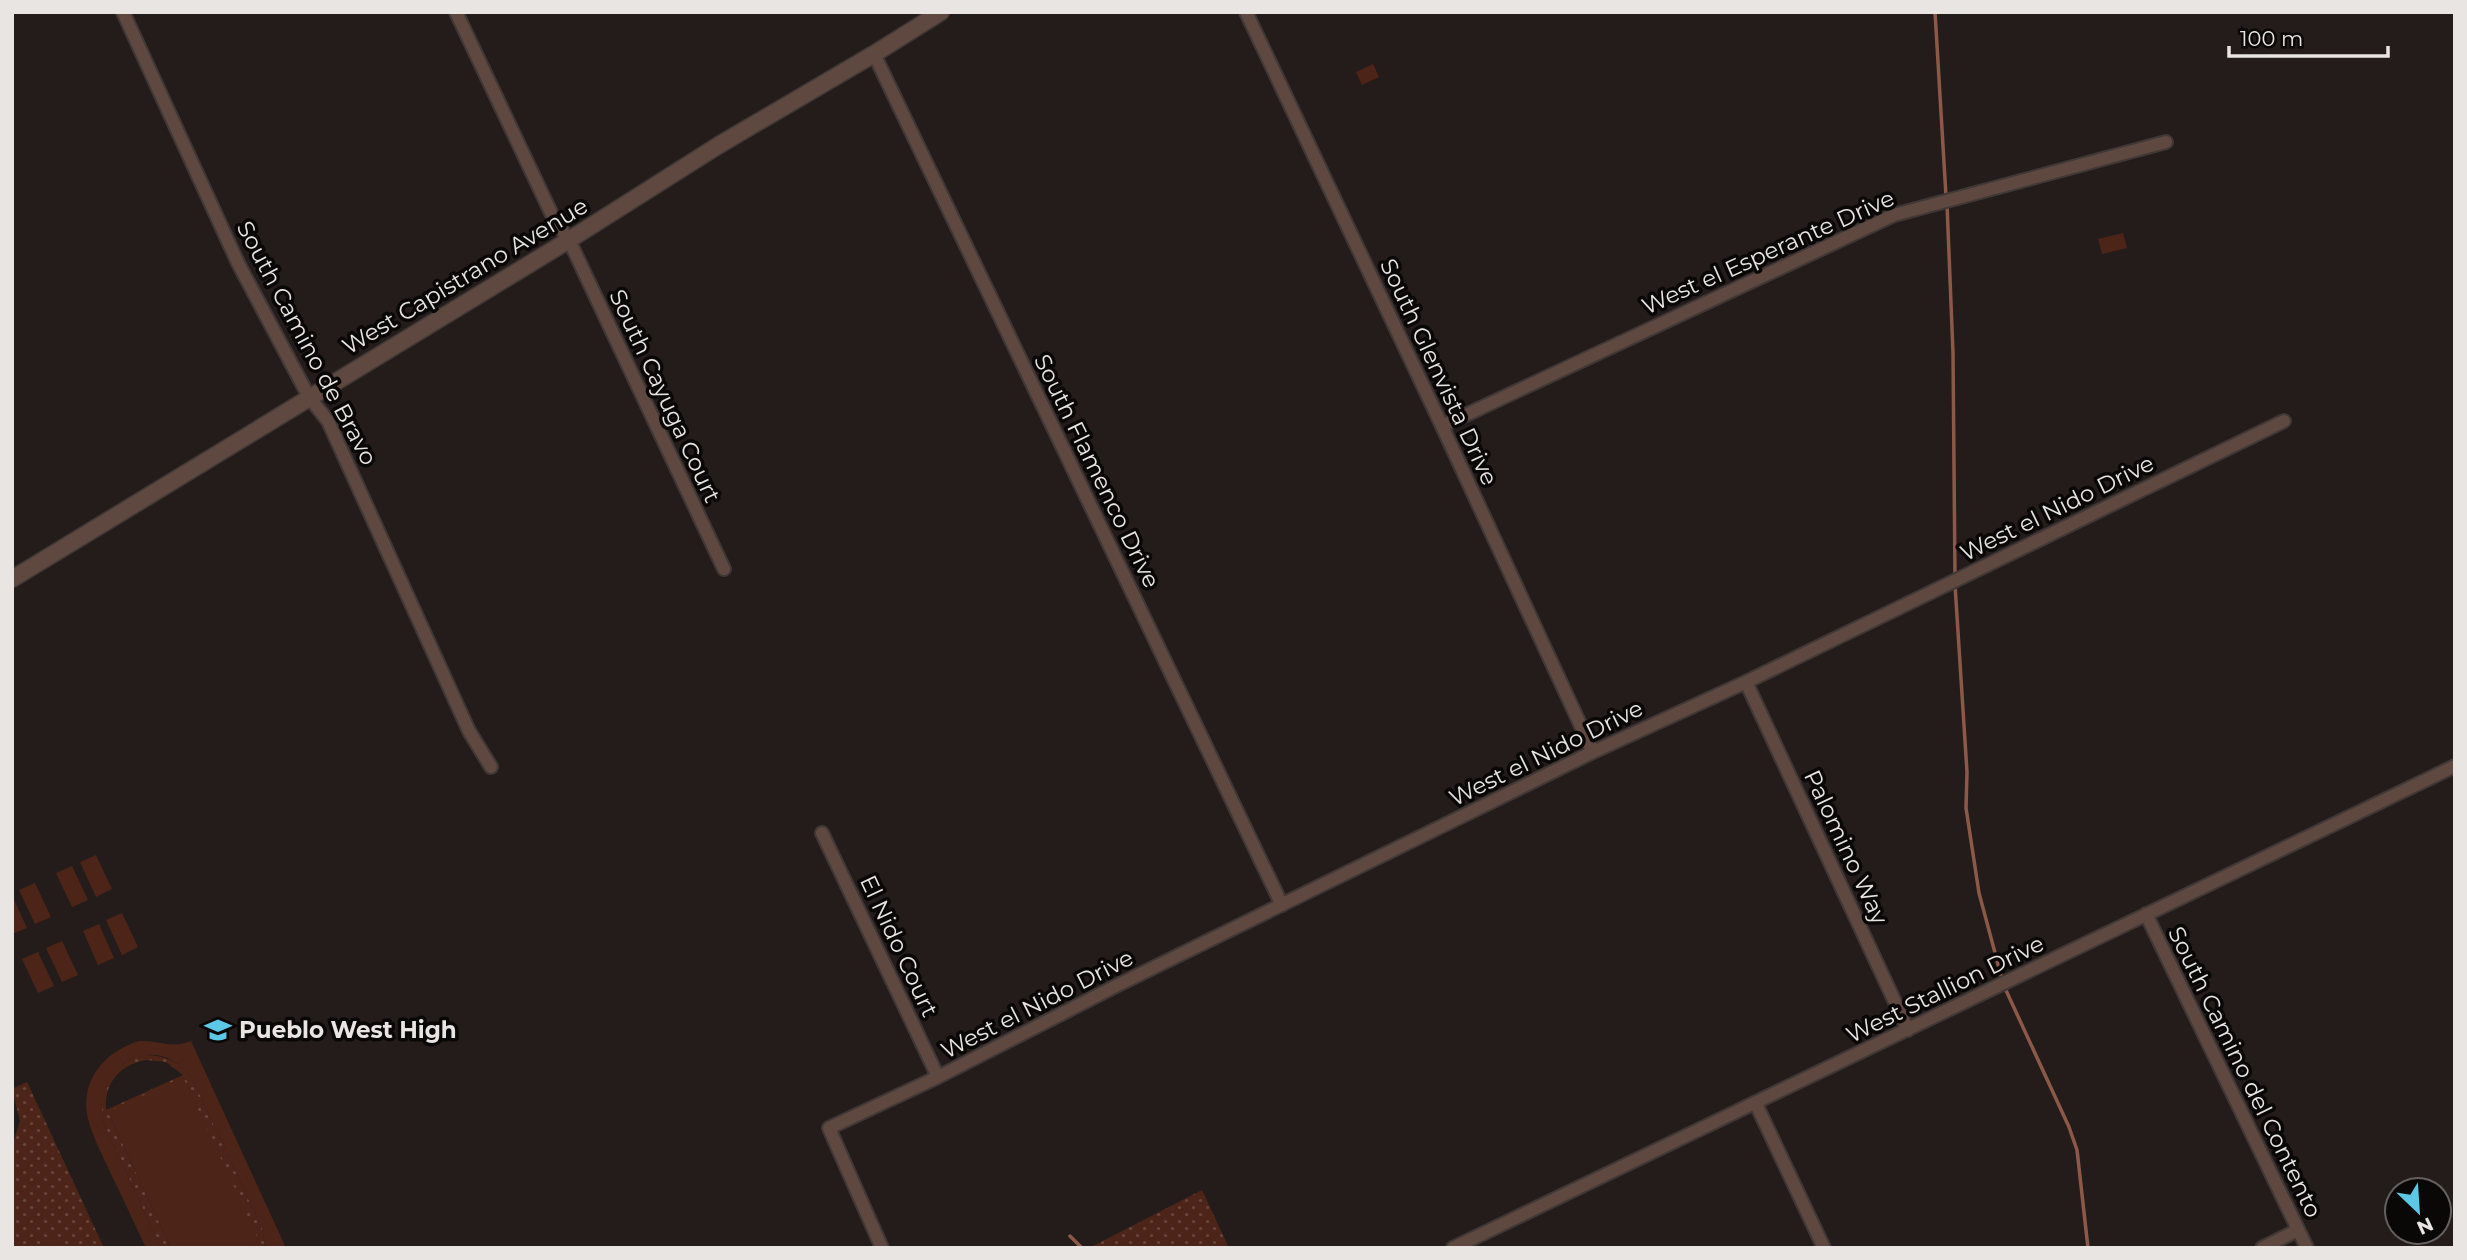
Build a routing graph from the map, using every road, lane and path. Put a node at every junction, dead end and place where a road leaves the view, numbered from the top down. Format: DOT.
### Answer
graph roads {
  1 [pos="123,12"];
  2 [pos="456,12"];
  3 [pos="941,12"];
  4 [pos="1246,12"];
  5 [pos="874,54"];
  6 [pos="2166,142"];
  7 [pos="569,240"];
  8 [pos="309,397"];
  9 [pos="2284,421"];
  10 [pos="1442,426"];
  11 [pos="724,569"];
  12 [pos="12,579"];
  13 [pos="1746,682"];
  14 [pos="1592,752"];
  15 [pos="2455,766"];
  16 [pos="492,767"];
  17 [pos="822,833"];
  18 [pos="1282,905"];
  19 [pos="2146,914"];
  20 [pos="1908,1030"];
  21 [pos="938,1077"];
  22 [pos="1756,1104"];
  23 [pos="2298,1230"];
  24 [pos="882,1248"];
  25 [pos="1453,1248"];
  26 [pos="1824,1248"];
  27 [pos="2262,1248"];
  28 [pos="2307,1248"];
  1 -- 8 [label="street, South Camino de Bravo"];
  2 -- 7 [label="street, South Cayuga Court"];
  3 -- 5 [label="street, West Capistrano Avenue"];
  4 -- 10 [label="street, South Glenvista Drive"];
  5 -- 7 [label="street, West Capistrano Avenue"];
  5 -- 18 [label="street, South Flamenco Drive"];
  6 -- 10 [label="street, West el Esperante Drive"];
  7 -- 8 [label="street, West Capistrano Avenue"];
  7 -- 11 [label="street, South Cayuga Court"];
  8 -- 12 [label="street, West Capistrano Avenue"];
  8 -- 16 [label="street, South Camino de Bravo"];
  9 -- 13 [label="street, West el Nido Drive"];
  10 -- 14 [label="street, South Glenvista Drive"];
  13 -- 14 [label="street, West el Nido Drive"];
  13 -- 20 [label="street, Palomino Way"];
  14 -- 18 [label="street, West el Nido Drive"];
  15 -- 19 [label="street, West Stallion Drive"];
  17 -- 21 [label="street, El Nido Court"];
  18 -- 21 [label="street, West el Nido Drive"];
  19 -- 20 [label="street, West Stallion Drive"];
  19 -- 23 [label="street, South Camino del Contento"];
  20 -- 22 [label="street, West Stallion Drive"];
  21 -- 24 [label="street, West el Nido Drive"];
  22 -- 25 [label="street, West Stallion Drive"];
  22 -- 26 [label="street"];
  23 -- 27 [label="street"];
  23 -- 28 [label="street, South Camino del Contento"];
}
